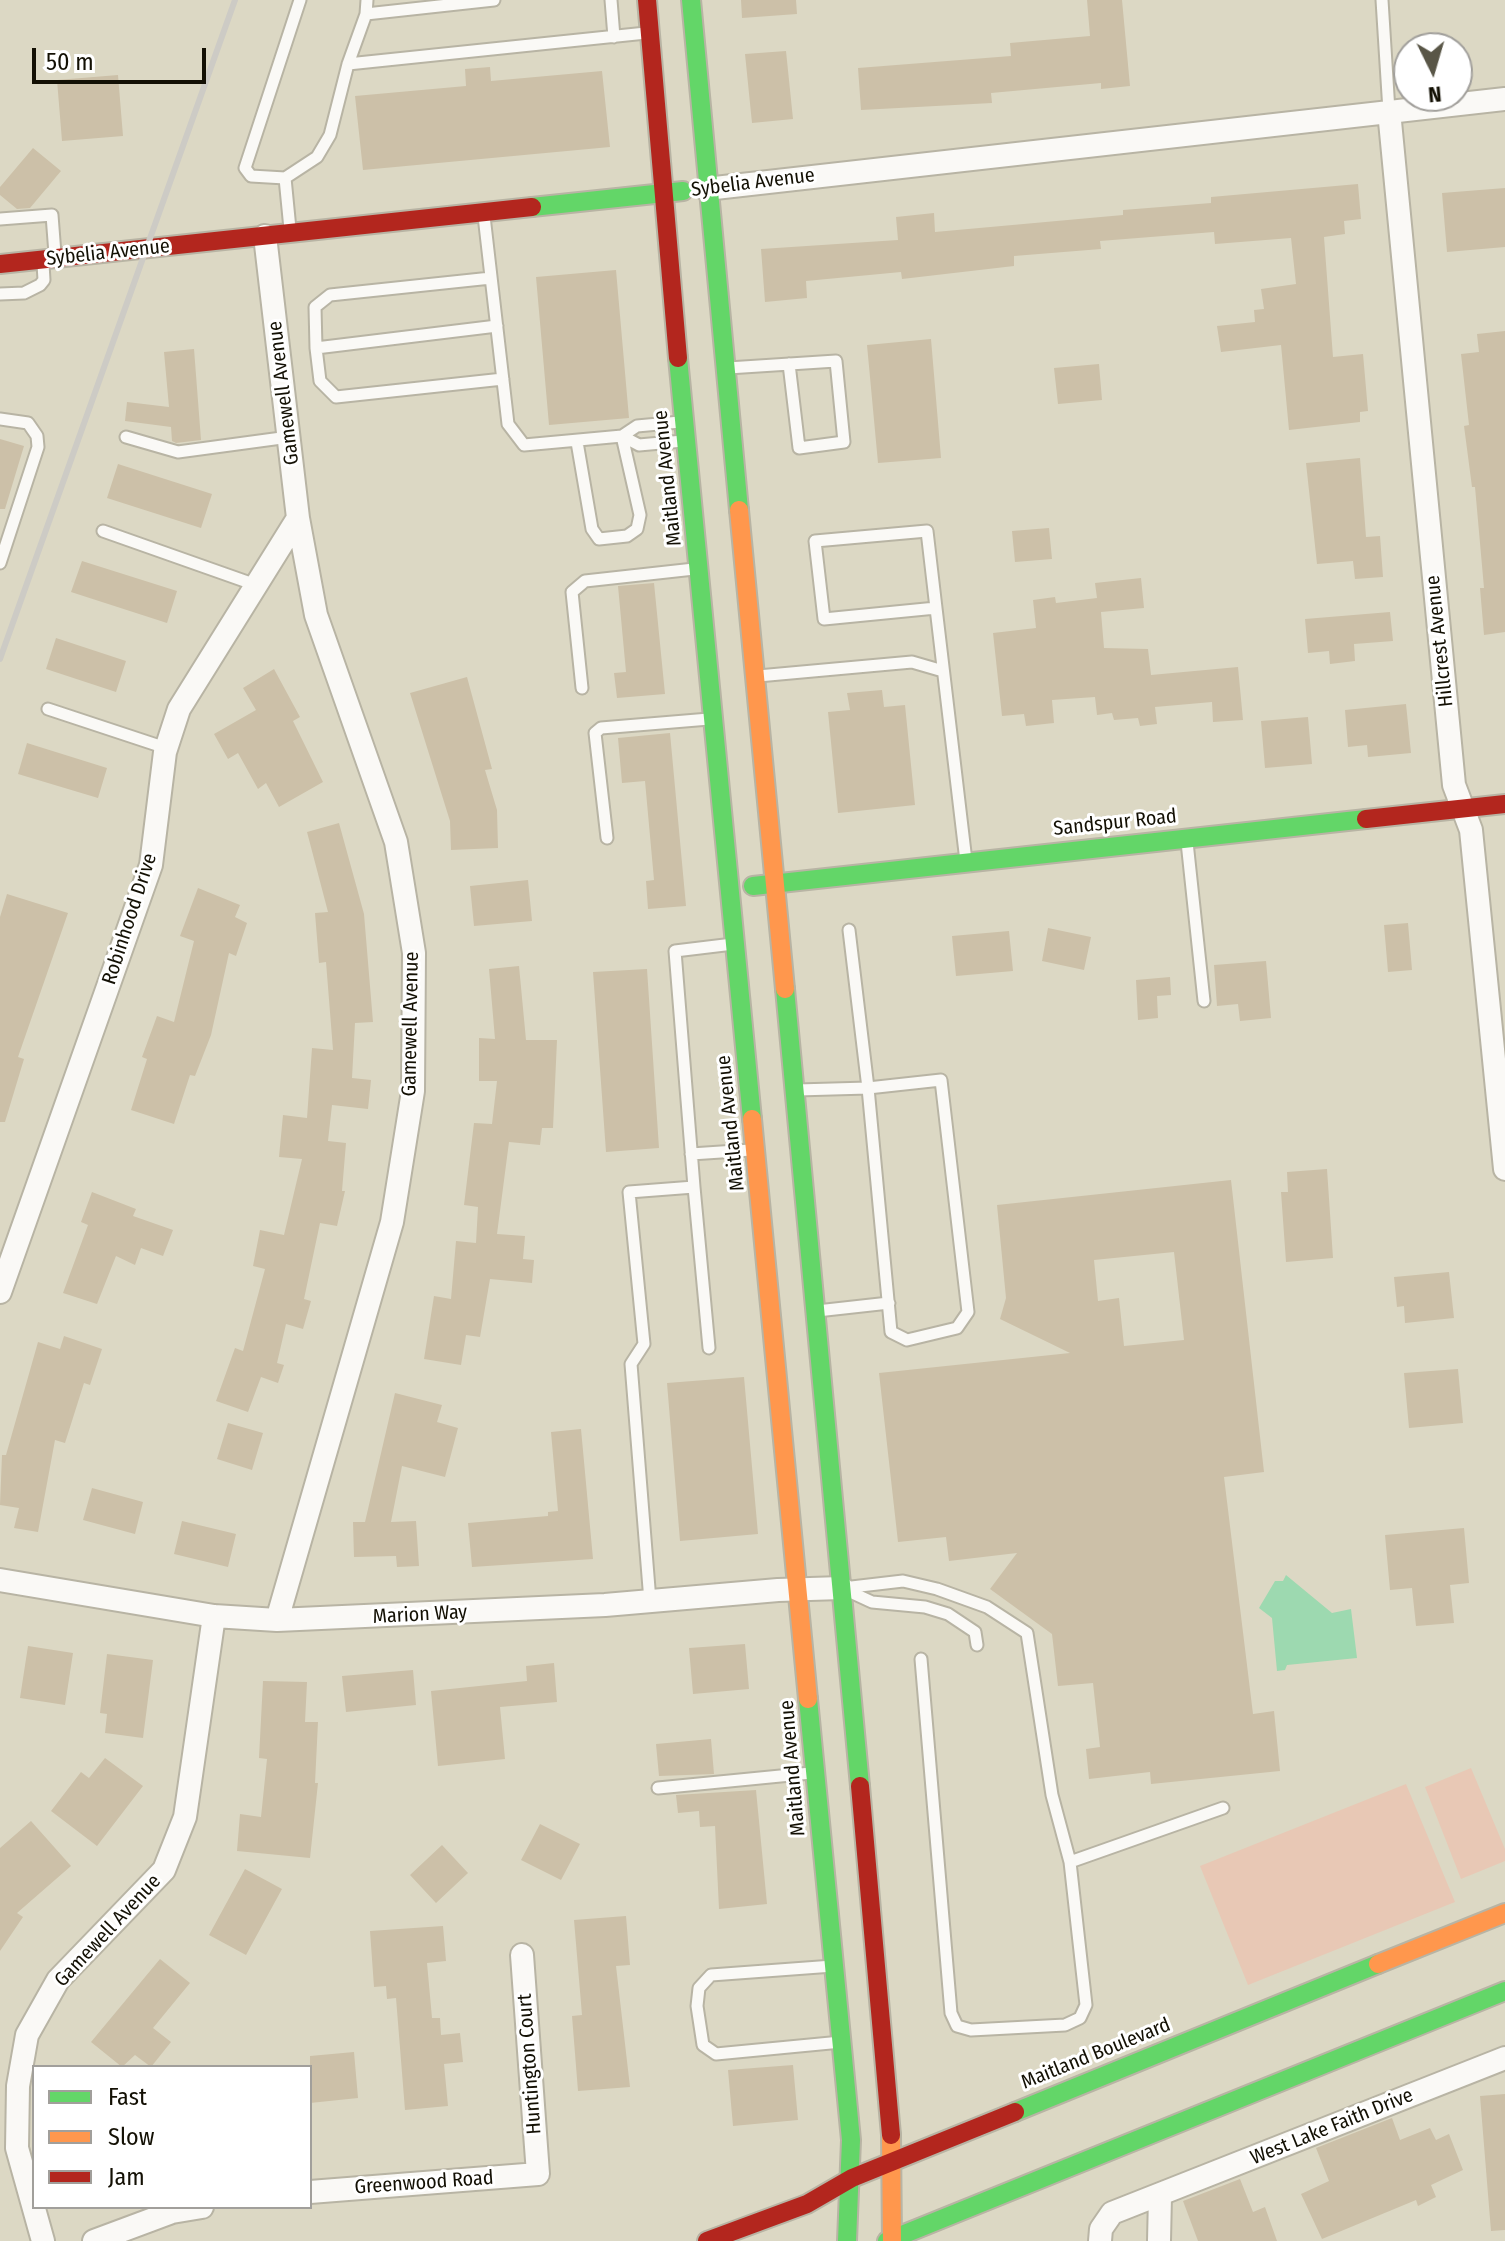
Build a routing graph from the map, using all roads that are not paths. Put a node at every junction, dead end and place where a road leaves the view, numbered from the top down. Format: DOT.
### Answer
graph roads {
  1 [pos="300,0"];
  2 [pos="367,0"];
  3 [pos="494,0"];
  4 [pos="611,0"];
  5 [pos="647,0"];
  6 [pos="691,0"];
  7 [pos="1382,0"];
  8 [pos="366,14"];
  9 [pos="649,33"];
  10 [pos="614,37"];
  11 [pos="348,64"];
  12 [pos="1505,99"];
  13 [pos="1389,111"];
  14 [pos="285,178"];
  15 [pos="706,189"];
  16 [pos="662,194"];
  17 [pos="484,213"];
  18 [pos="0,219"];
  19 [pos="290,233"];
  20 [pos="265,236"];
  21 [pos="50,259"];
  22 [pos="0,264"];
  23 [pos="491,278"];
  24 [pos="0,294"];
  25 [pos="497,326"];
  26 [pos="316,348"];
  27 [pos="789,364"];
  28 [pos="724,369"];
  29 [pos="503,379"];
  30 [pos="0,419"];
  31 [pos="685,431"];
  32 [pos="622,436"];
  33 [pos="126,437"];
  34 [pos="289,437"];
  35 [pos="577,442"];
  36 [pos="298,518"];
  37 [pos="103,531"];
  38 [pos="0,563"];
  39 [pos="699,569"];
  40 [pos="256,585"];
  41 [pos="936,608"];
  42 [pos="943,671"];
  43 [pos="753,676"];
  44 [pos="582,688"];
  45 [pos="48,709"];
  46 [pos="713,718"];
  47 [pos="166,748"];
  48 [pos="1505,804"];
  49 [pos="1463,808"];
  50 [pos="607,838"];
  51 [pos="1187,838"];
  52 [pos="966,862"];
  53 [pos="774,883"];
  54 [pos="730,888"];
  55 [pos="849,930"];
  56 [pos="735,944"];
  57 [pos="1204,1001"];
  58 [pos="868,1088"];
  59 [pos="794,1090"];
  60 [pos="755,1150"];
  61 [pos="691,1154"];
  62 [pos="1505,1169"];
  63 [pos="694,1187"];
  64 [pos="0,1292"];
  65 [pos="889,1303"];
  66 [pos="815,1311"];
  67 [pos="709,1348"];
  68 [pos="0,1580"];
  69 [pos="842,1588"];
  70 [pos="798,1589"];
  71 [pos="650,1601"];
  72 [pos="214,1616"];
  73 [pos="277,1620"];
  74 [pos="977,1645"];
  75 [pos="921,1659"];
  76 [pos="815,1773"];
  77 [pos="658,1788"];
  78 [pos="1223,1808"];
  79 [pos="1070,1862"];
  80 [pos="1505,1913"];
  81 [pos="522,1955"];
  82 [pos="834,1966"];
  83 [pos="1505,1991"];
  84 [pos="841,2042"];
  85 [pos="1505,2058"];
  86 [pos="893,2161"];
  87 [pos="538,2174"];
  88 [pos="852,2178"];
  89 [pos="312,2192"];
  90 [pos="1160,2196"];
  91 [pos="32,2202"];
  92 [pos="34,2209"];
  93 [pos="190,2209"];
  94 [pos="891,2240"];
  95 [pos="43,2241"];
  96 [pos="94,2241"];
  97 [pos="707,2241"];
  98 [pos="847,2241"];
  99 [pos="1100,2241"];
  100 [pos="1159,2241"];
  1 -- 14 [label="lane"];
  2 -- 8 [label="lane"];
  3 -- 8 [label="lane"];
  4 -- 10 [label="lane"];
  5 -- 9 [label="main road, Maitland Avenue"];
  6 -- 15 [label="main road"];
  7 -- 13 [label="lane"];
  8 -- 11 [label="lane"];
  9 -- 10 [label="lane"];
  9 -- 16 [label="main road, Maitland Avenue"];
  10 -- 11 [label="lane"];
  11 -- 14 [label="lane"];
  12 -- 13 [label="street, Sybelia Avenue"];
  13 -- 15 [label="street, Sybelia Avenue"];
  13 -- 49 [label="street, Hillcrest Avenue"];
  14 -- 19 [label="lane"];
  15 -- 16 [label="main road, Sybelia Avenue"];
  15 -- 28 [label="main road"];
  16 -- 17 [label="main road, Sybelia Avenue"];
  16 -- 31 [label="main road, Maitland Avenue"];
  17 -- 19 [label="main road, Sybelia Avenue"];
  17 -- 23 [label="lane"];
  18 -- 21 [label="lane"];
  19 -- 20 [label="main road, Sybelia Avenue"];
  20 -- 21 [label="main road, Sybelia Avenue"];
  20 -- 34 [label="street, Gamewell Avenue"];
  21 -- 22 [label="main road, Sybelia Avenue"];
  21 -- 24 [label="lane"];
  23 -- 25 [label="lane"];
  23 -- 26 [label="lane"];
  25 -- 26 [label="lane"];
  25 -- 29 [label="lane"];
  26 -- 29 [label="lane"];
  27 -- 27 [label="lane"];
  27 -- 28 [label="lane"];
  28 -- 43 [label="main road"];
  29 -- 35 [label="lane"];
  30 -- 38 [label="lane"];
  31 -- 32 [label="lane"];
  31 -- 32 [label="lane"];
  31 -- 39 [label="main road, Maitland Avenue"];
  32 -- 35 [label="lane"];
  32 -- 35 [label="lane"];
  33 -- 34 [label="lane"];
  34 -- 36 [label="street, Gamewell Avenue"];
  36 -- 40 [label="street, Robinhood Drive"];
  36 -- 73 [label="street, Gamewell Avenue"];
  37 -- 40 [label="lane"];
  39 -- 44 [label="lane"];
  39 -- 46 [label="main road, Maitland Avenue"];
  40 -- 47 [label="street, Robinhood Drive"];
  41 -- 41 [label="lane"];
  41 -- 42 [label="lane"];
  42 -- 43 [label="lane"];
  42 -- 52 [label="lane"];
  43 -- 53 [label="main road"];
  45 -- 47 [label="lane"];
  46 -- 50 [label="lane"];
  46 -- 54 [label="main road, Maitland Avenue"];
  47 -- 64 [label="street, Robinhood Drive"];
  48 -- 49 [label="main road, Sandspur Road"];
  49 -- 51 [label="main road, Sandspur Road"];
  49 -- 62 [label="street, Hillcrest Avenue"];
  51 -- 52 [label="main road, Sandspur Road"];
  51 -- 57 [label="lane"];
  52 -- 53 [label="main road, Sandspur Road"];
  53 -- 54 [label="main road, Sandspur Road"];
  53 -- 59 [label="main road"];
  54 -- 56 [label="main road, Maitland Avenue"];
  55 -- 58 [label="lane"];
  56 -- 60 [label="main road, Maitland Avenue"];
  56 -- 61 [label="lane"];
  58 -- 59 [label="lane"];
  58 -- 65 [label="lane"];
  58 -- 65 [label="lane"];
  59 -- 66 [label="main road"];
  60 -- 61 [label="lane"];
  60 -- 70 [label="main road, Maitland Avenue"];
  61 -- 63 [label="lane"];
  63 -- 67 [label="lane"];
  63 -- 71 [label="lane"];
  65 -- 66 [label="lane"];
  66 -- 69 [label="main road"];
  68 -- 72 [label="street, Marion Way"];
  69 -- 70 [label="street, Marion Way"];
  69 -- 74 [label="lane"];
  69 -- 79 [label="lane"];
  69 -- 86 [label="main road"];
  70 -- 71 [label="street, Marion Way"];
  70 -- 76 [label="main road, Maitland Avenue"];
  71 -- 73 [label="street, Marion Way"];
  72 -- 73 [label="street, Marion Way"];
  72 -- 91 [label="street, Gamewell Avenue"];
  75 -- 79 [label="lane"];
  76 -- 77 [label="lane"];
  76 -- 82 [label="main road, Maitland Avenue"];
  78 -- 79 [label="lane"];
  80 -- 86 [label="main road, Maitland Boulevard"];
  81 -- 87 [label="street, Huntington Court"];
  82 -- 84 [label="main road, Maitland Avenue"];
  82 -- 84 [label="lane"];
  83 -- 94 [label="main road"];
  84 -- 88 [label="main road, Maitland Avenue"];
  85 -- 90 [label="street, West Lake Faith Drive"];
  86 -- 88 [label="main road, Maitland Boulevard"];
  86 -- 94 [label="main road"];
  87 -- 89 [label="street, Greenwood Road"];
  88 -- 97 [label="main road, Maitland Boulevard"];
  88 -- 98 [label="main road, Maitland Avenue"];
  90 -- 99 [label="street, West Lake Faith Drive"];
  90 -- 100 [label="street"];
  92 -- 95 [label="street, Gamewell Avenue"];
  93 -- 96 [label="street"];
}
